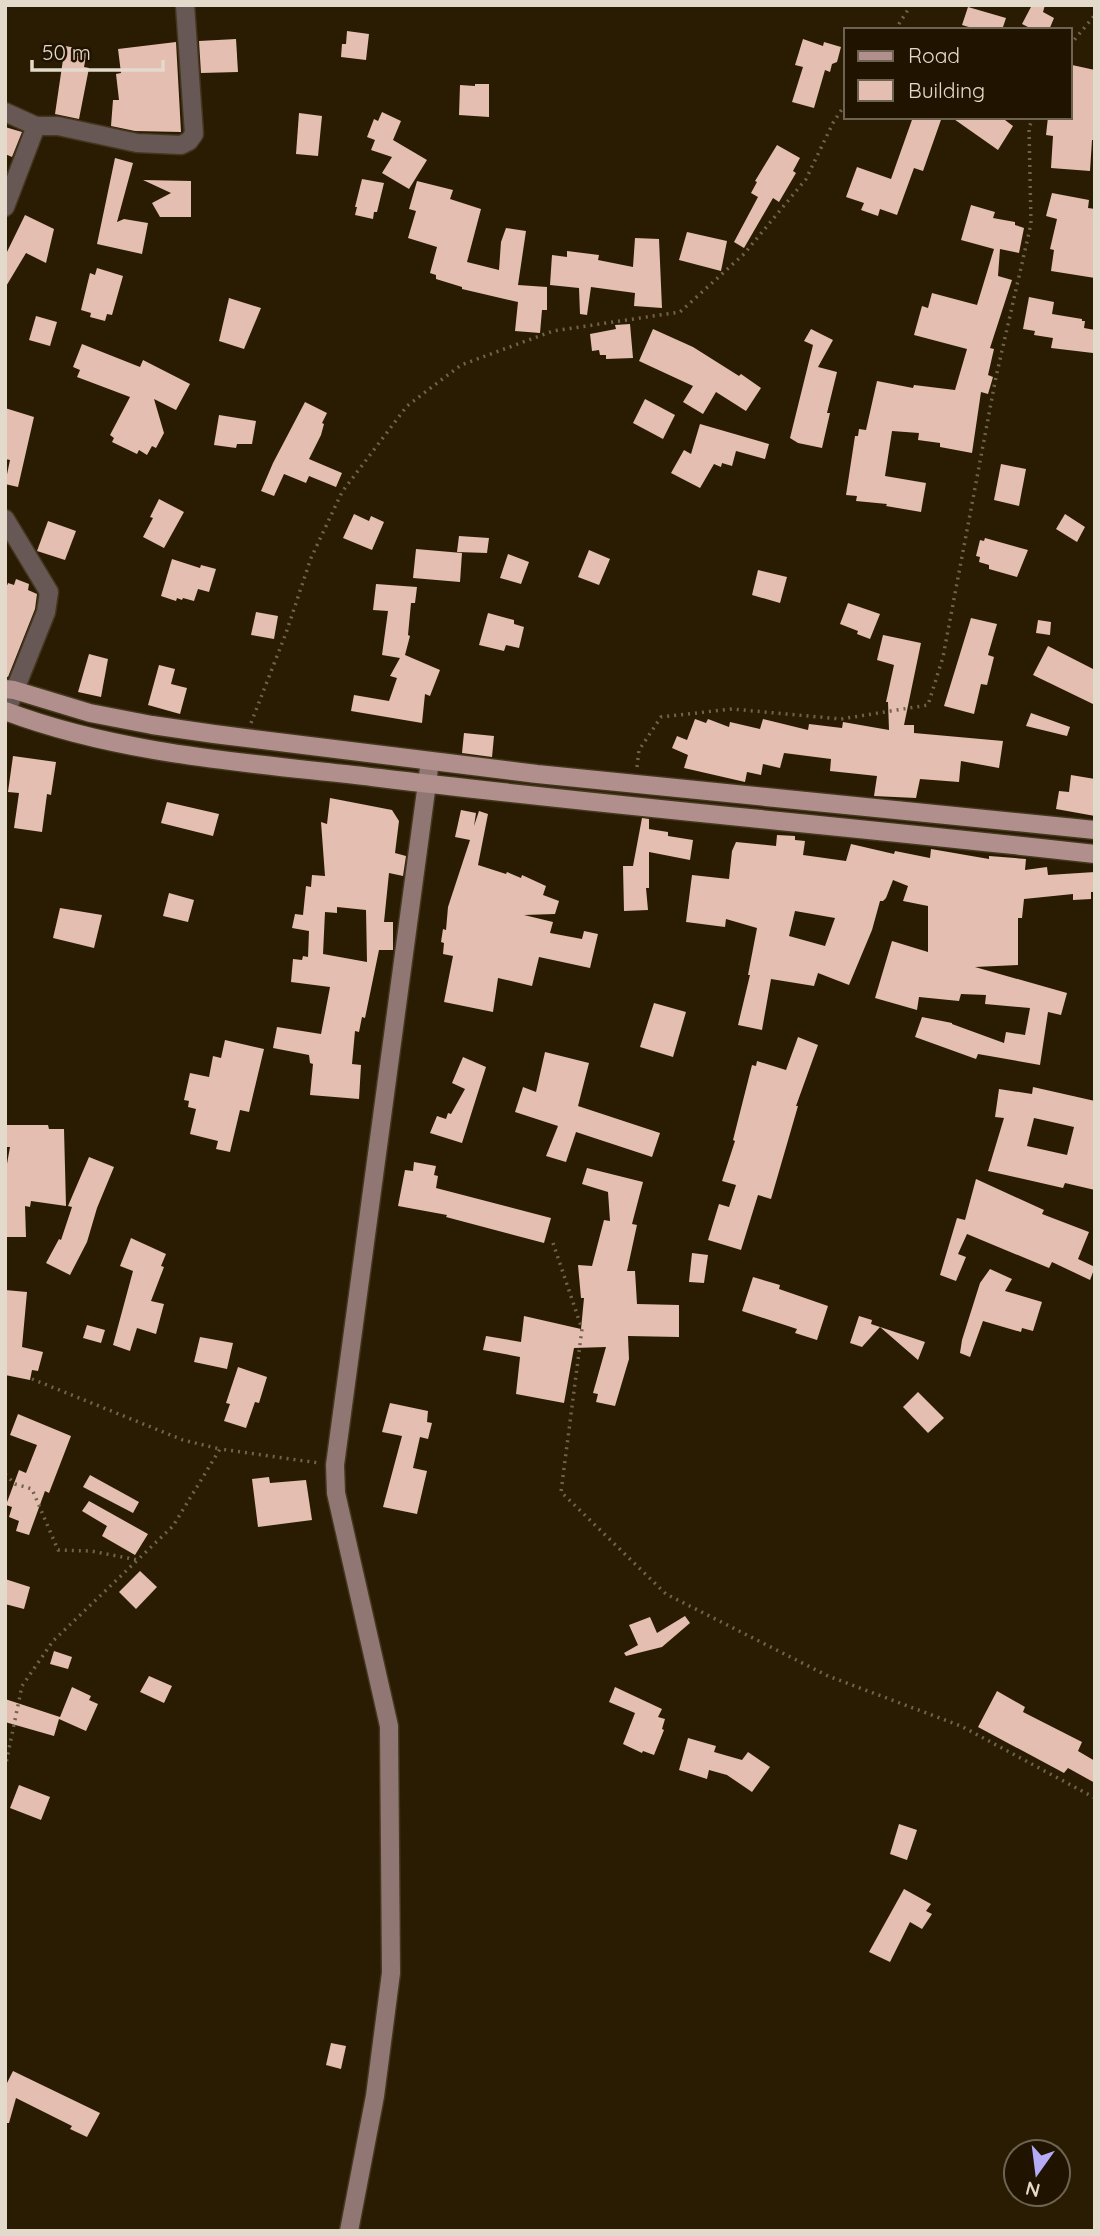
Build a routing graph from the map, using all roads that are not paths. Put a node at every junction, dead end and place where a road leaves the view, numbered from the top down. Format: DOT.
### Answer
graph roads {
  1 [pos="185,5"];
  2 [pos="5,112"];
  3 [pos="36,126"];
  4 [pos="5,207"];
  5 [pos="5,519"];
  6 [pos="9,689"];
  7 [pos="6,711"];
  8 [pos="430,761"];
  9 [pos="427,784"];
  10 [pos="1095,830"];
  11 [pos="1095,854"];
  12 [pos="349,2231"];
  1 -- 3 [label="street"];
  2 -- 3 [label="street"];
  3 -- 4 [label="street"];
  5 -- 6 [label="street"];
  6 -- 7 [label="street"];
  6 -- 8 [label="main road"];
  7 -- 9 [label="main road"];
  8 -- 9 [label="street"];
  8 -- 10 [label="main road"];
  9 -- 11 [label="main road"];
  9 -- 12 [label="street"];
}
